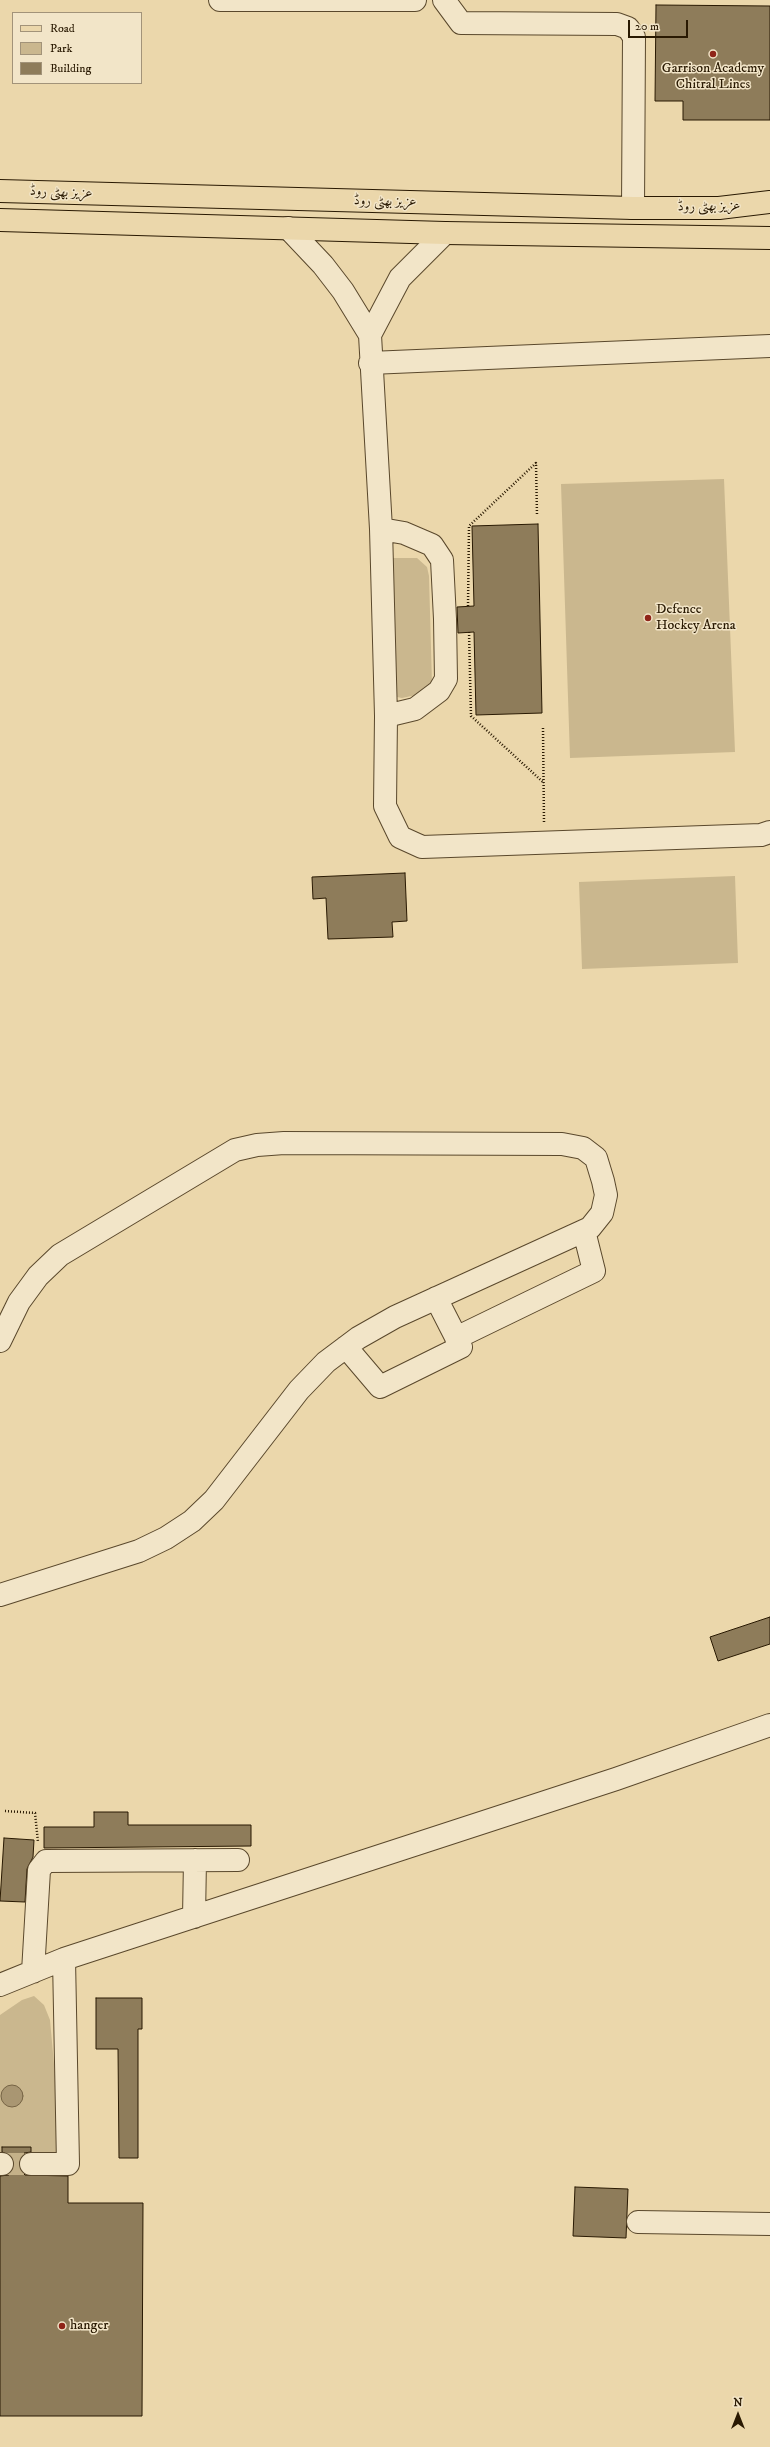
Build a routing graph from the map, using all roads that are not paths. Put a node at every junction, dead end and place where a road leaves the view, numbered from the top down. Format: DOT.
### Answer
graph roads {
  1 [pos="220,0"];
  2 [pos="415,0"];
  3 [pos="444,0"];
  4 [pos="0,192"];
  5 [pos="770,202"];
  6 [pos="633,208"];
  7 [pos="0,220"];
  8 [pos="288,228"];
  9 [pos="445,232"];
  10 [pos="770,238"];
  11 [pos="370,335"];
  12 [pos="770,346"];
  13 [pos="370,363"];
  14 [pos="381,529"];
  15 [pos="386,716"];
  16 [pos="770,832"];
  17 [pos="584,1231"];
  18 [pos="436,1298"];
  19 [pos="456,1338"];
  20 [pos="0,1341"];
  21 [pos="346,1347"];
  22 [pos="0,1595"];
  23 [pos="764,1732"];
  24 [pos="195,1860"];
  25 [pos="238,1860"];
  26 [pos="194,1917"];
  27 [pos="64,1960"];
  28 [pos="33,1972"];
  29 [pos="0,1985"];
  30 [pos="31,2164"];
  31 [pos="638,2222"];
  32 [pos="770,2224"];
  1 -- 2 [label="street"];
  3 -- 6 [label="street"];
  4 -- 6 [label="main road, عزیز بھٹی روڈ"];
  5 -- 6 [label="main road, عزیز بھٹی روڈ"];
  7 -- 8 [label="main road, عزیز بھٹی روڈ"];
  8 -- 9 [label="main road, عزیز بھٹی روڈ"];
  8 -- 11 [label="street"];
  9 -- 10 [label="main road, عزیز بھٹی روڈ"];
  9 -- 11 [label="street"];
  11 -- 13 [label="street"];
  12 -- 13 [label="street"];
  13 -- 14 [label="street"];
  14 -- 15 [label="street"];
  14 -- 15 [label="street"];
  15 -- 16 [label="street"];
  17 -- 18 [label="street"];
  17 -- 19 [label="street"];
  17 -- 20 [label="street"];
  18 -- 19 [label="street"];
  18 -- 21 [label="street"];
  19 -- 21 [label="street"];
  21 -- 22 [label="street"];
  23 -- 26 [label="street"];
  24 -- 25 [label="street"];
  24 -- 26 [label="street"];
  24 -- 28 [label="street"];
  26 -- 27 [label="street"];
  27 -- 28 [label="street"];
  27 -- 30 [label="street"];
  28 -- 29 [label="street"];
  31 -- 32 [label="street"];
}
